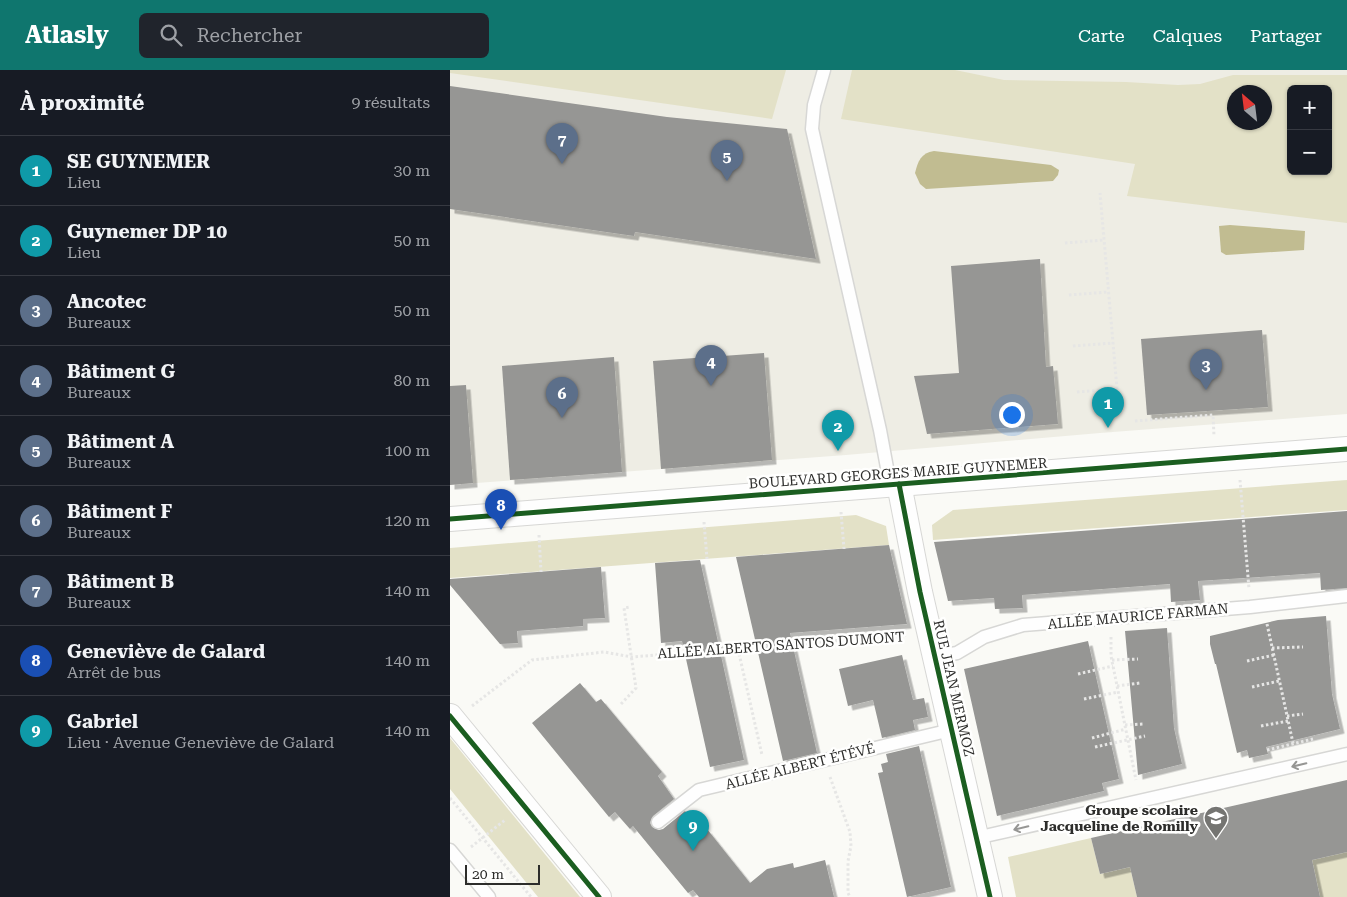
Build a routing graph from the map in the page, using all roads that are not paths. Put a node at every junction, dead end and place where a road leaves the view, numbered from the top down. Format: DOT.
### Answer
graph roads {
  1 [pos="824,70"];
  2 [pos="1347,449"];
  3 [pos="894,484"];
  4 [pos="450,519"];
  5 [pos="1347,596"];
  6 [pos="935,657"];
  7 [pos="461,711"];
  8 [pos="951,730"];
  9 [pos="1347,754"];
  10 [pos="658,822"];
  11 [pos="976,838"];
  12 [pos="450,850"];
  13 [pos="488,897"];
  14 [pos="599,897"];
  15 [pos="990,897"];
  1 -- 3 [label="lane"];
  2 -- 3 [label="street, BOULEVARD GEORGES MARIE GUYNEMER"];
  3 -- 4 [label="street, BOULEVARD GEORGES MARIE GUYNEMER"];
  3 -- 6 [label="street, RUE JEAN MERMOZ"];
  5 -- 6 [label="lane, ALLÉE MAURICE FARMAN"];
  6 -- 8 [label="street, RUE JEAN MERMOZ"];
  7 -- 14 [label="street"];
  8 -- 10 [label="lane, ALLÉE ALBERT ÉTÉVÉ"];
  8 -- 11 [label="street, RUE JEAN MERMOZ"];
  9 -- 11 [label="lane, one-way"];
  11 -- 15 [label="street, RUE JEAN MERMOZ"];
  12 -- 13 [label="lane"];
}
